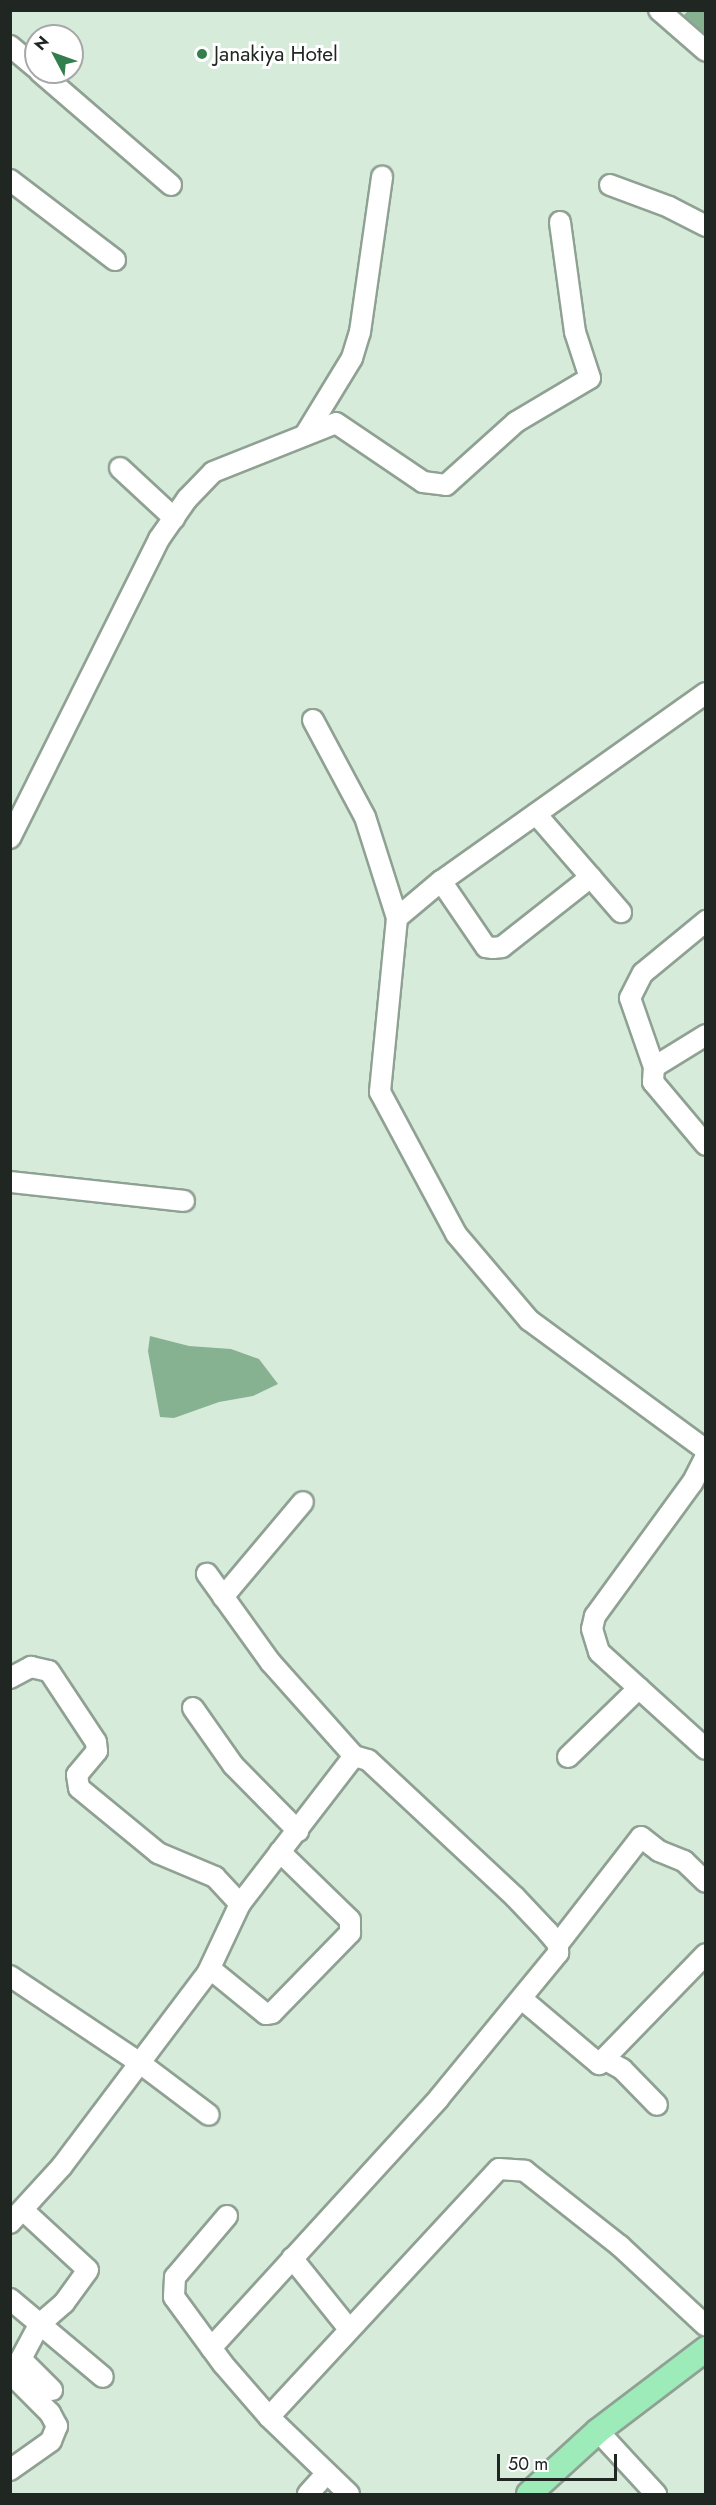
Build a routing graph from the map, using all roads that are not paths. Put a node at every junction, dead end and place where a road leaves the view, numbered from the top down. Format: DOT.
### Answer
graph roads {
  1 [pos="659,10"];
  2 [pos="10,46"];
  3 [pos="705,51"];
  4 [pos="24,58"];
  5 [pos="54,84"];
  6 [pos="382,177"];
  7 [pos="10,180"];
  8 [pos="171,185"];
  9 [pos="610,185"];
  10 [pos="560,222"];
  11 [pos="705,226"];
  12 [pos="115,260"];
  13 [pos="305,435"];
  14 [pos="120,468"];
  15 [pos="174,518"];
  16 [pos="705,693"];
  17 [pos="313,720"];
  18 [pos="536,814"];
  19 [pos="10,838"];
  20 [pos="591,877"];
  21 [pos="441,881"];
  22 [pos="621,912"];
  23 [pos="397,918"];
  24 [pos="705,921"];
  25 [pos="705,1035"];
  26 [pos="654,1068"];
  27 [pos="705,1145"];
  28 [pos="10,1182"];
  29 [pos="184,1202"];
  30 [pos="705,1450"];
  31 [pos="705,1456"];
  32 [pos="303,1502"];
  33 [pos="207,1574"];
  34 [pos="223,1597"];
  35 [pos="10,1678"];
  36 [pos="639,1688"];
  37 [pos="193,1708"];
  38 [pos="705,1749"];
  39 [pos="354,1756"];
  40 [pos="568,1757"];
  41 [pos="298,1831"];
  42 [pos="280,1852"];
  43 [pos="705,1881"];
  44 [pos="240,1904"];
  45 [pos="558,1944"];
  46 [pos="705,1954"];
  47 [pos="208,1971"];
  48 [pos="10,1976"];
  49 [pos="522,1999"];
  50 [pos="604,2059"];
  51 [pos="140,2063"];
  52 [pos="657,2105"];
  53 [pos="209,2115"];
  54 [pos="227,2216"];
  55 [pos="17,2217"];
  56 [pos="292,2258"];
  57 [pos="10,2299"];
  58 [pos="39,2325"];
  59 [pos="705,2326"];
  60 [pos="349,2329"];
  61 [pos="211,2348"];
  62 [pos="705,2349"];
  63 [pos="10,2373"];
  64 [pos="103,2378"];
  65 [pos="52,2390"];
  66 [pos="269,2417"];
  67 [pos="598,2431"];
  68 [pos="10,2470"];
  69 [pos="327,2473"];
  70 [pos="308,2494"];
  71 [pos="349,2494"];
  72 [pos="529,2494"];
  73 [pos="656,2494"];
  1 -- 3 [label="street"];
  2 -- 4 [label="street"];
  5 -- 8 [label="street"];
  6 -- 13 [label="street"];
  7 -- 12 [label="street"];
  9 -- 11 [label="street"];
  10 -- 13 [label="street"];
  13 -- 15 [label="street"];
  14 -- 15 [label="street"];
  15 -- 19 [label="street"];
  16 -- 18 [label="street"];
  17 -- 23 [label="street"];
  18 -- 20 [label="street"];
  18 -- 21 [label="street"];
  20 -- 21 [label="street"];
  20 -- 22 [label="street"];
  21 -- 23 [label="street"];
  23 -- 30 [label="street"];
  24 -- 26 [label="street"];
  25 -- 26 [label="street"];
  26 -- 27 [label="street"];
  28 -- 29 [label="street"];
  31 -- 36 [label="street"];
  32 -- 34 [label="street"];
  33 -- 34 [label="street"];
  34 -- 39 [label="street"];
  35 -- 44 [label="street"];
  36 -- 38 [label="street"];
  36 -- 40 [label="street"];
  37 -- 41 [label="street"];
  39 -- 41 [label="street"];
  39 -- 45 [label="street"];
  41 -- 42 [label="street"];
  42 -- 44 [label="street"];
  42 -- 47 [label="street"];
  43 -- 45 [label="street"];
  44 -- 47 [label="street"];
  45 -- 49 [label="street"];
  46 -- 50 [label="street"];
  47 -- 51 [label="street"];
  48 -- 51 [label="street"];
  49 -- 50 [label="street"];
  49 -- 56 [label="street"];
  50 -- 52 [label="street"];
  51 -- 53 [label="street"];
  51 -- 55 [label="street"];
  54 -- 61 [label="street"];
  55 -- 58 [label="street"];
  56 -- 60 [label="street"];
  56 -- 61 [label="street"];
  57 -- 58 [label="street"];
  58 -- 64 [label="street"];
  58 -- 65 [label="street"];
  59 -- 60 [label="street"];
  60 -- 66 [label="street"];
  61 -- 66 [label="street"];
  62 -- 67 [label="main road"];
  63 -- 68 [label="street"];
  66 -- 69 [label="street"];
  67 -- 72 [label="main road"];
  67 -- 73 [label="street"];
  69 -- 70 [label="street"];
  69 -- 71 [label="street"];
}
